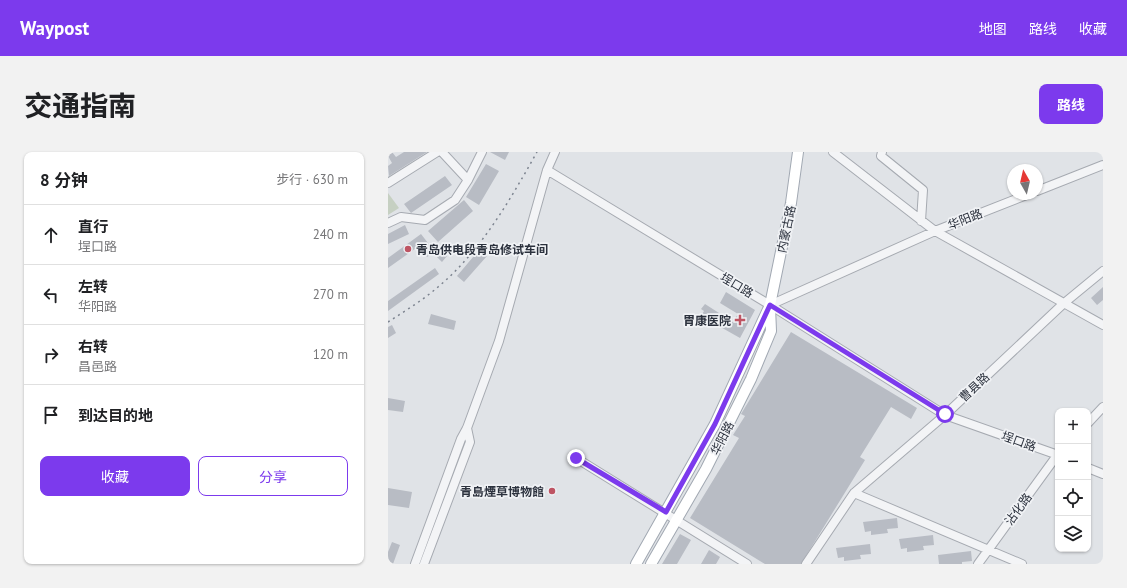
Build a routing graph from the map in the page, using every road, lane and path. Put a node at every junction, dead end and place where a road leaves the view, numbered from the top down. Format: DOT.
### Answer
graph roads {
  1 [pos="437,152"];
  2 [pos="442,152"];
  3 [pos="482,152"];
  4 [pos="555,152"];
  5 [pos="798,152"];
  6 [pos="833,152"];
  7 [pos="882,152"];
  8 [pos="1103,165"];
  9 [pos="547,170"];
  10 [pos="468,180"];
  11 [pos="388,183"];
  12 [pos="1043,189"];
  13 [pos="1014,200"];
  14 [pos="921,221"];
  15 [pos="388,224"];
  16 [pos="935,231"];
  17 [pos="1103,271"];
  18 [pos="1063,304"];
  19 [pos="770,305"];
  20 [pos="1103,325"];
  21 [pos="1103,408"];
  22 [pos="945,414"];
  23 [pos="1091,420"];
  24 [pos="467,428"];
  25 [pos="1055,454"];
  26 [pos="576,458"];
  27 [pos="1055,459"];
  28 [pos="1091,469"];
  29 [pos="1103,474"];
  30 [pos="854,493"];
  31 [pos="666,512"];
  32 [pos="678,520"];
  33 [pos="988,549"];
  34 [pos="415,564"];
  35 [pos="424,564"];
  36 [pos="636,564"];
  37 [pos="651,564"];
  38 [pos="747,564"];
  39 [pos="806,564"];
  40 [pos="978,564"];
  41 [pos="1022,564"];
  1 -- 11 [label="street"];
  2 -- 10 [label="street"];
  3 -- 10 [label="street"];
  4 -- 9 [label="street"];
  5 -- 19 [label="main road, 内蒙古路"];
  6 -- 14 [label="street"];
  7 -- 14 [label="street"];
  8 -- 12 [label="street"];
  9 -- 19 [label="street, 埕口路"];
  9 -- 24 [label="street"];
  10 -- 15 [label="street"];
  13 -- 16 [label="street, 华阳路"];
  14 -- 16 [label="street"];
  16 -- 18 [label="street"];
  16 -- 19 [label="street, 华阳路"];
  17 -- 18 [label="street, 曹县路"];
  18 -- 20 [label="street"];
  18 -- 22 [label="street, 曹县路"];
  19 -- 22 [label="street, 埕口路"];
  19 -- 31 [label="main road, 华阳路"];
  19 -- 32 [label="main road, 华阳路"];
  21 -- 23 [label="street"];
  22 -- 25 [label="street, 埕口路"];
  22 -- 30 [label="street, 曹县路"];
  24 -- 34 [label="street"];
  24 -- 35 [label="street"];
  26 -- 31 [label="street"];
  27 -- 33 [label="street, 沾化路"];
  28 -- 29 [label="street"];
  30 -- 33 [label="street"];
  30 -- 39 [label="street, 曹县路"];
  31 -- 32 [label="street"];
  31 -- 36 [label="main road, 华阳路"];
  32 -- 37 [label="main road, 华阳路"];
  32 -- 38 [label="street"];
  33 -- 40 [label="street, 沾化路"];
  33 -- 41 [label="street"];
}
